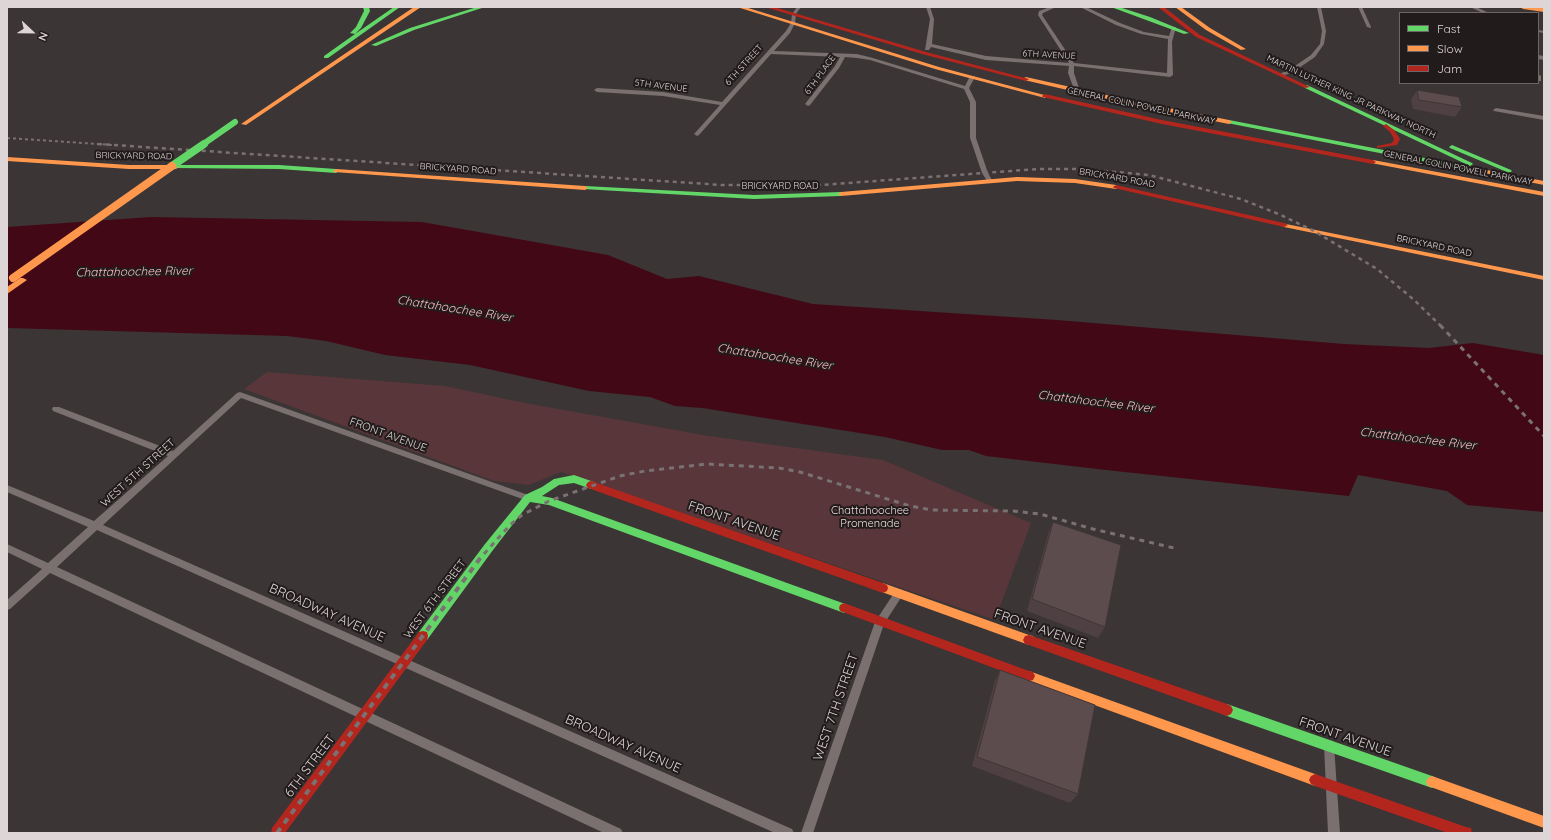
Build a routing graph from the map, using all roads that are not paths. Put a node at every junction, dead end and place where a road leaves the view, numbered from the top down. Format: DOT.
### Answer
graph roads {
  1 [pos="366,7"];
  2 [pos="397,7"];
  3 [pos="418,7"];
  4 [pos="482,7"];
  5 [pos="740,7"];
  6 [pos="768,7"];
  7 [pos="928,7"];
  8 [pos="1054,7"];
  9 [pos="1082,7"];
  10 [pos="1114,7"];
  11 [pos="1162,7"];
  12 [pos="1178,7"];
  13 [pos="1319,7"];
  14 [pos="1360,7"];
  15 [pos="1472,7"];
  16 [pos="1523,7"];
  17 [pos="1544,10"];
  18 [pos="1484,12"];
  19 [pos="795,15"];
  20 [pos="1370,26"];
  21 [pos="1174,28"];
  22 [pos="1171,38"];
  23 [pos="903,47"];
  24 [pos="1220,47"];
  25 [pos="926,49"];
  26 [pos="878,50"];
  27 [pos="333,52"];
  28 [pos="769,52"];
  29 [pos="844,55"];
  30 [pos="897,56"];
  31 [pos="871,59"];
  32 [pos="320,61"];
  33 [pos="1072,64"];
  34 [pos="328,67"];
  35 [pos="308,70"];
  36 [pos="1291,72"];
  37 [pos="1281,75"];
  38 [pos="972,77"];
  39 [pos="966,88"];
  40 [pos="597,90"];
  41 [pos="1077,91"];
  42 [pos="722,104"];
  43 [pos="808,104"];
  44 [pos="1496,110"];
  45 [pos="1382,118"];
  46 [pos="1544,118"];
  47 [pos="240,123"];
  48 [pos="696,134"];
  49 [pos="1367,148"];
  50 [pos="1458,149"];
  51 [pos="7,159"];
  52 [pos="1489,173"];
  53 [pos="1445,176"];
  54 [pos="989,180"];
  55 [pos="1540,182"];
  56 [pos="1542,194"];
  57 [pos="1544,278"];
  58 [pos="7,282"];
  59 [pos="7,291"];
  60 [pos="240,395"];
  61 [pos="56,409"];
  62 [pos="175,455"];
  63 [pos="7,488"];
  64 [pos="528,498"];
  65 [pos="96,526"];
  66 [pos="7,548"];
  67 [pos="50,567"];
  68 [pos="899,594"];
  69 [pos="7,606"];
  70 [pos="880,622"];
  71 [pos="403,662"];
  72 [pos="364,715"];
  73 [pos="1329,746"];
  74 [pos="1332,786"];
  75 [pos="1544,822"];
  76 [pos="277,833"];
  77 [pos="617,833"];
  78 [pos="788,833"];
  79 [pos="807,833"];
  80 [pos="1334,833"];
  81 [pos="1466,833"];
  1 -- 27 [label="main road"];
  2 -- 27 [label="main road"];
  3 -- 34 [label="main road"];
  4 -- 34 [label="main road"];
  5 -- 19 [label="main road, GENERAL COLIN POWELL PARKWAY"];
  6 -- 19 [label="main road, GENERAL COLIN POWELL PARKWAY"];
  7 -- 25 [label="street"];
  8 -- 33 [label="street"];
  9 -- 22 [label="street"];
  10 -- 21 [label="main road"];
  11 -- 24 [label="main road, MARTIN LUTHER KING JR PARKWAY NORTH"];
  12 -- 36 [label="main road, MARTIN LUTHER KING JR PARKWAY NORTH"];
  13 -- 36 [label="street"];
  14 -- 20 [label="street"];
  15 -- 18 [label="street"];
  16 -- 17 [label="main road"];
  19 -- 23 [label="main road, GENERAL COLIN POWELL PARKWAY"];
  19 -- 26 [label="main road, GENERAL COLIN POWELL PARKWAY"];
  19 -- 28 [label="street, 6TH STREET"];
  21 -- 22 [label="street"];
  21 -- 24 [label="main road"];
  22 -- 33 [label="street, 6TH AVENUE"];
  23 -- 25 [label="main road, GENERAL COLIN POWELL PARKWAY"];
  23 -- 30 [label="street"];
  24 -- 37 [label="main road, MARTIN LUTHER KING JR PARKWAY NORTH"];
  25 -- 33 [label="street, 6TH AVENUE"];
  25 -- 41 [label="main road, GENERAL COLIN POWELL PARKWAY"];
  26 -- 30 [label="main road, GENERAL COLIN POWELL PARKWAY"];
  26 -- 31 [label="street"];
  27 -- 32 [label="main road"];
  28 -- 29 [label="street"];
  28 -- 42 [label="street, 6TH STREET"];
  29 -- 31 [label="street"];
  29 -- 43 [label="street, 6TH PLACE"];
  30 -- 38 [label="main road, GENERAL COLIN POWELL PARKWAY"];
  31 -- 39 [label="street"];
  33 -- 41 [label="street"];
  34 -- 47 [label="main road"];
  35 -- 47 [label="main road"];
  36 -- 37 [label="street"];
  36 -- 45 [label="main road, MARTIN LUTHER KING JR PARKWAY NORTH"];
  37 -- 45 [label="main road, MARTIN LUTHER KING JR PARKWAY NORTH"];
  38 -- 39 [label="street"];
  38 -- 53 [label="main road, GENERAL COLIN POWELL PARKWAY"];
  39 -- 54 [label="street"];
  40 -- 42 [label="street, 5TH AVENUE"];
  41 -- 49 [label="main road, GENERAL COLIN POWELL PARKWAY"];
  42 -- 48 [label="street, 6TH STREET"];
  44 -- 46 [label="street"];
  45 -- 49 [label="main road"];
  45 -- 50 [label="main road, MARTIN LUTHER KING JR PARKWAY NORTH"];
  45 -- 52 [label="main road, MARTIN LUTHER KING JR PARKWAY NORTH"];
  47 -- 58 [label="main road, bridge"];
  47 -- 59 [label="main road"];
  49 -- 52 [label="main road, GENERAL COLIN POWELL PARKWAY"];
  50 -- 52 [label="main road"];
  50 -- 55 [label="main road, MARTIN LUTHER KING JR PARKWAY NORTH"];
  51 -- 54 [label="main road, BRICKYARD ROAD"];
  52 -- 53 [label="main road"];
  52 -- 55 [label="main road, GENERAL COLIN POWELL PARKWAY"];
  52 -- 56 [label="main road, MARTIN LUTHER KING JR PARKWAY NORTH"];
  53 -- 56 [label="main road, GENERAL COLIN POWELL PARKWAY"];
  54 -- 57 [label="main road, BRICKYARD ROAD"];
  60 -- 62 [label="street, WEST 5TH STREET"];
  60 -- 64 [label="street, FRONT AVENUE"];
  61 -- 62 [label="street"];
  62 -- 65 [label="street, WEST 5TH STREET"];
  63 -- 65 [label="street, BROADWAY AVENUE"];
  64 -- 68 [label="main road, FRONT AVENUE"];
  64 -- 70 [label="main road, FRONT AVENUE"];
  64 -- 71 [label="main road, WEST 6TH STREET"];
  65 -- 67 [label="street, WEST 5TH STREET"];
  65 -- 71 [label="street, BROADWAY AVENUE"];
  66 -- 67 [label="street"];
  67 -- 69 [label="street, WEST 5TH STREET"];
  67 -- 72 [label="street"];
  68 -- 70 [label="street, WEST 7TH STREET"];
  68 -- 73 [label="main road, FRONT AVENUE"];
  70 -- 74 [label="main road, FRONT AVENUE"];
  70 -- 79 [label="street, WEST 7TH STREET"];
  71 -- 72 [label="main road, WEST 6TH STREET"];
  71 -- 78 [label="street, BROADWAY AVENUE"];
  72 -- 76 [label="main road, 6TH STREET"];
  72 -- 77 [label="street"];
  73 -- 74 [label="street"];
  73 -- 75 [label="main road, FRONT AVENUE"];
  74 -- 80 [label="street"];
  74 -- 81 [label="main road, FRONT AVENUE"];
}
